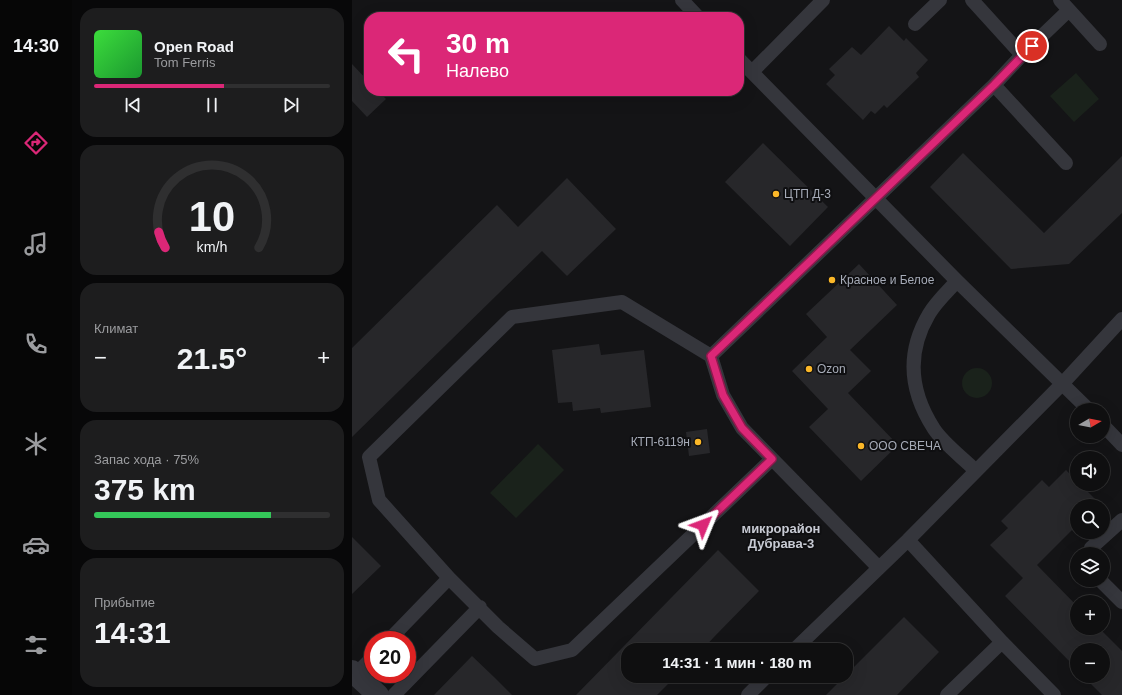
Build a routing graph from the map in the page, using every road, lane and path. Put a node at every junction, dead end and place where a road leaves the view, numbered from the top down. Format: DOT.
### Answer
graph roads {
  1 [pos="682,0"];
  2 [pos="824,0"];
  3 [pos="940,0"];
  4 [pos="972,0"];
  5 [pos="1064,5"];
  6 [pos="693,12"];
  7 [pos="915,24"];
  8 [pos="1100,44"];
  9 [pos="1022,54"];
  10 [pos="744,64"];
  11 [pos="752,72"];
  12 [pos="994,85"];
  13 [pos="1066,163"];
  14 [pos="875,198"];
  15 [pos="957,281"];
  16 [pos="1122,319"];
  17 [pos="711,356"];
  18 [pos="1063,383"];
  19 [pos="1082,403"];
  20 [pos="1110,432"];
  21 [pos="1122,445"];
  22 [pos="772,459"];
  23 [pos="975,470"];
  24 [pos="1122,520"];
  25 [pos="908,540"];
  26 [pos="1092,547"];
  27 [pos="878,567"];
  28 [pos="449,578"];
  29 [pos="1107,587"];
  30 [pos="1122,602"];
  31 [pos="480,607"];
  32 [pos="398,631"];
  33 [pos="1002,642"];
  34 [pos="801,643"];
  35 [pos="364,665"];
  36 [pos="354,673"];
  37 [pos="760,683"];
  38 [pos="378,695"];
  39 [pos="394,695"];
  40 [pos="748,695"];
  41 [pos="946,695"];
  42 [pos="1054,695"];
  1 -- 6 [label="lane"];
  2 -- 11 [label="lane"];
  3 -- 7 [label="lane"];
  4 -- 9 [label="lane"];
  5 -- 8 [label="lane"];
  5 -- 9 [label="lane"];
  9 -- 12 [label="lane"];
  10 -- 11 [label="lane"];
  11 -- 14 [label="lane"];
  12 -- 13 [label="lane"];
  12 -- 14 [label="lane"];
  14 -- 15 [label="lane"];
  14 -- 17 [label="lane"];
  15 -- 18 [label="lane"];
  15 -- 23 [label="lane"];
  16 -- 18 [label="lane"];
  17 -- 22 [label="lane"];
  17 -- 28 [label="lane"];
  18 -- 19 [label="lane"];
  18 -- 23 [label="lane"];
  20 -- 21 [label="lane"];
  22 -- 27 [label="lane"];
  22 -- 31 [label="lane"];
  23 -- 25 [label="lane"];
  24 -- 26 [label="lane"];
  25 -- 27 [label="lane"];
  25 -- 33 [label="lane"];
  27 -- 34 [label="lane"];
  28 -- 31 [label="lane"];
  28 -- 32 [label="lane"];
  29 -- 30 [label="lane"];
  31 -- 39 [label="lane"];
  33 -- 41 [label="lane"];
  33 -- 42 [label="lane"];
  35 -- 36 [label="lane"];
  36 -- 38 [label="street"];
  37 -- 40 [label="lane"];
}
